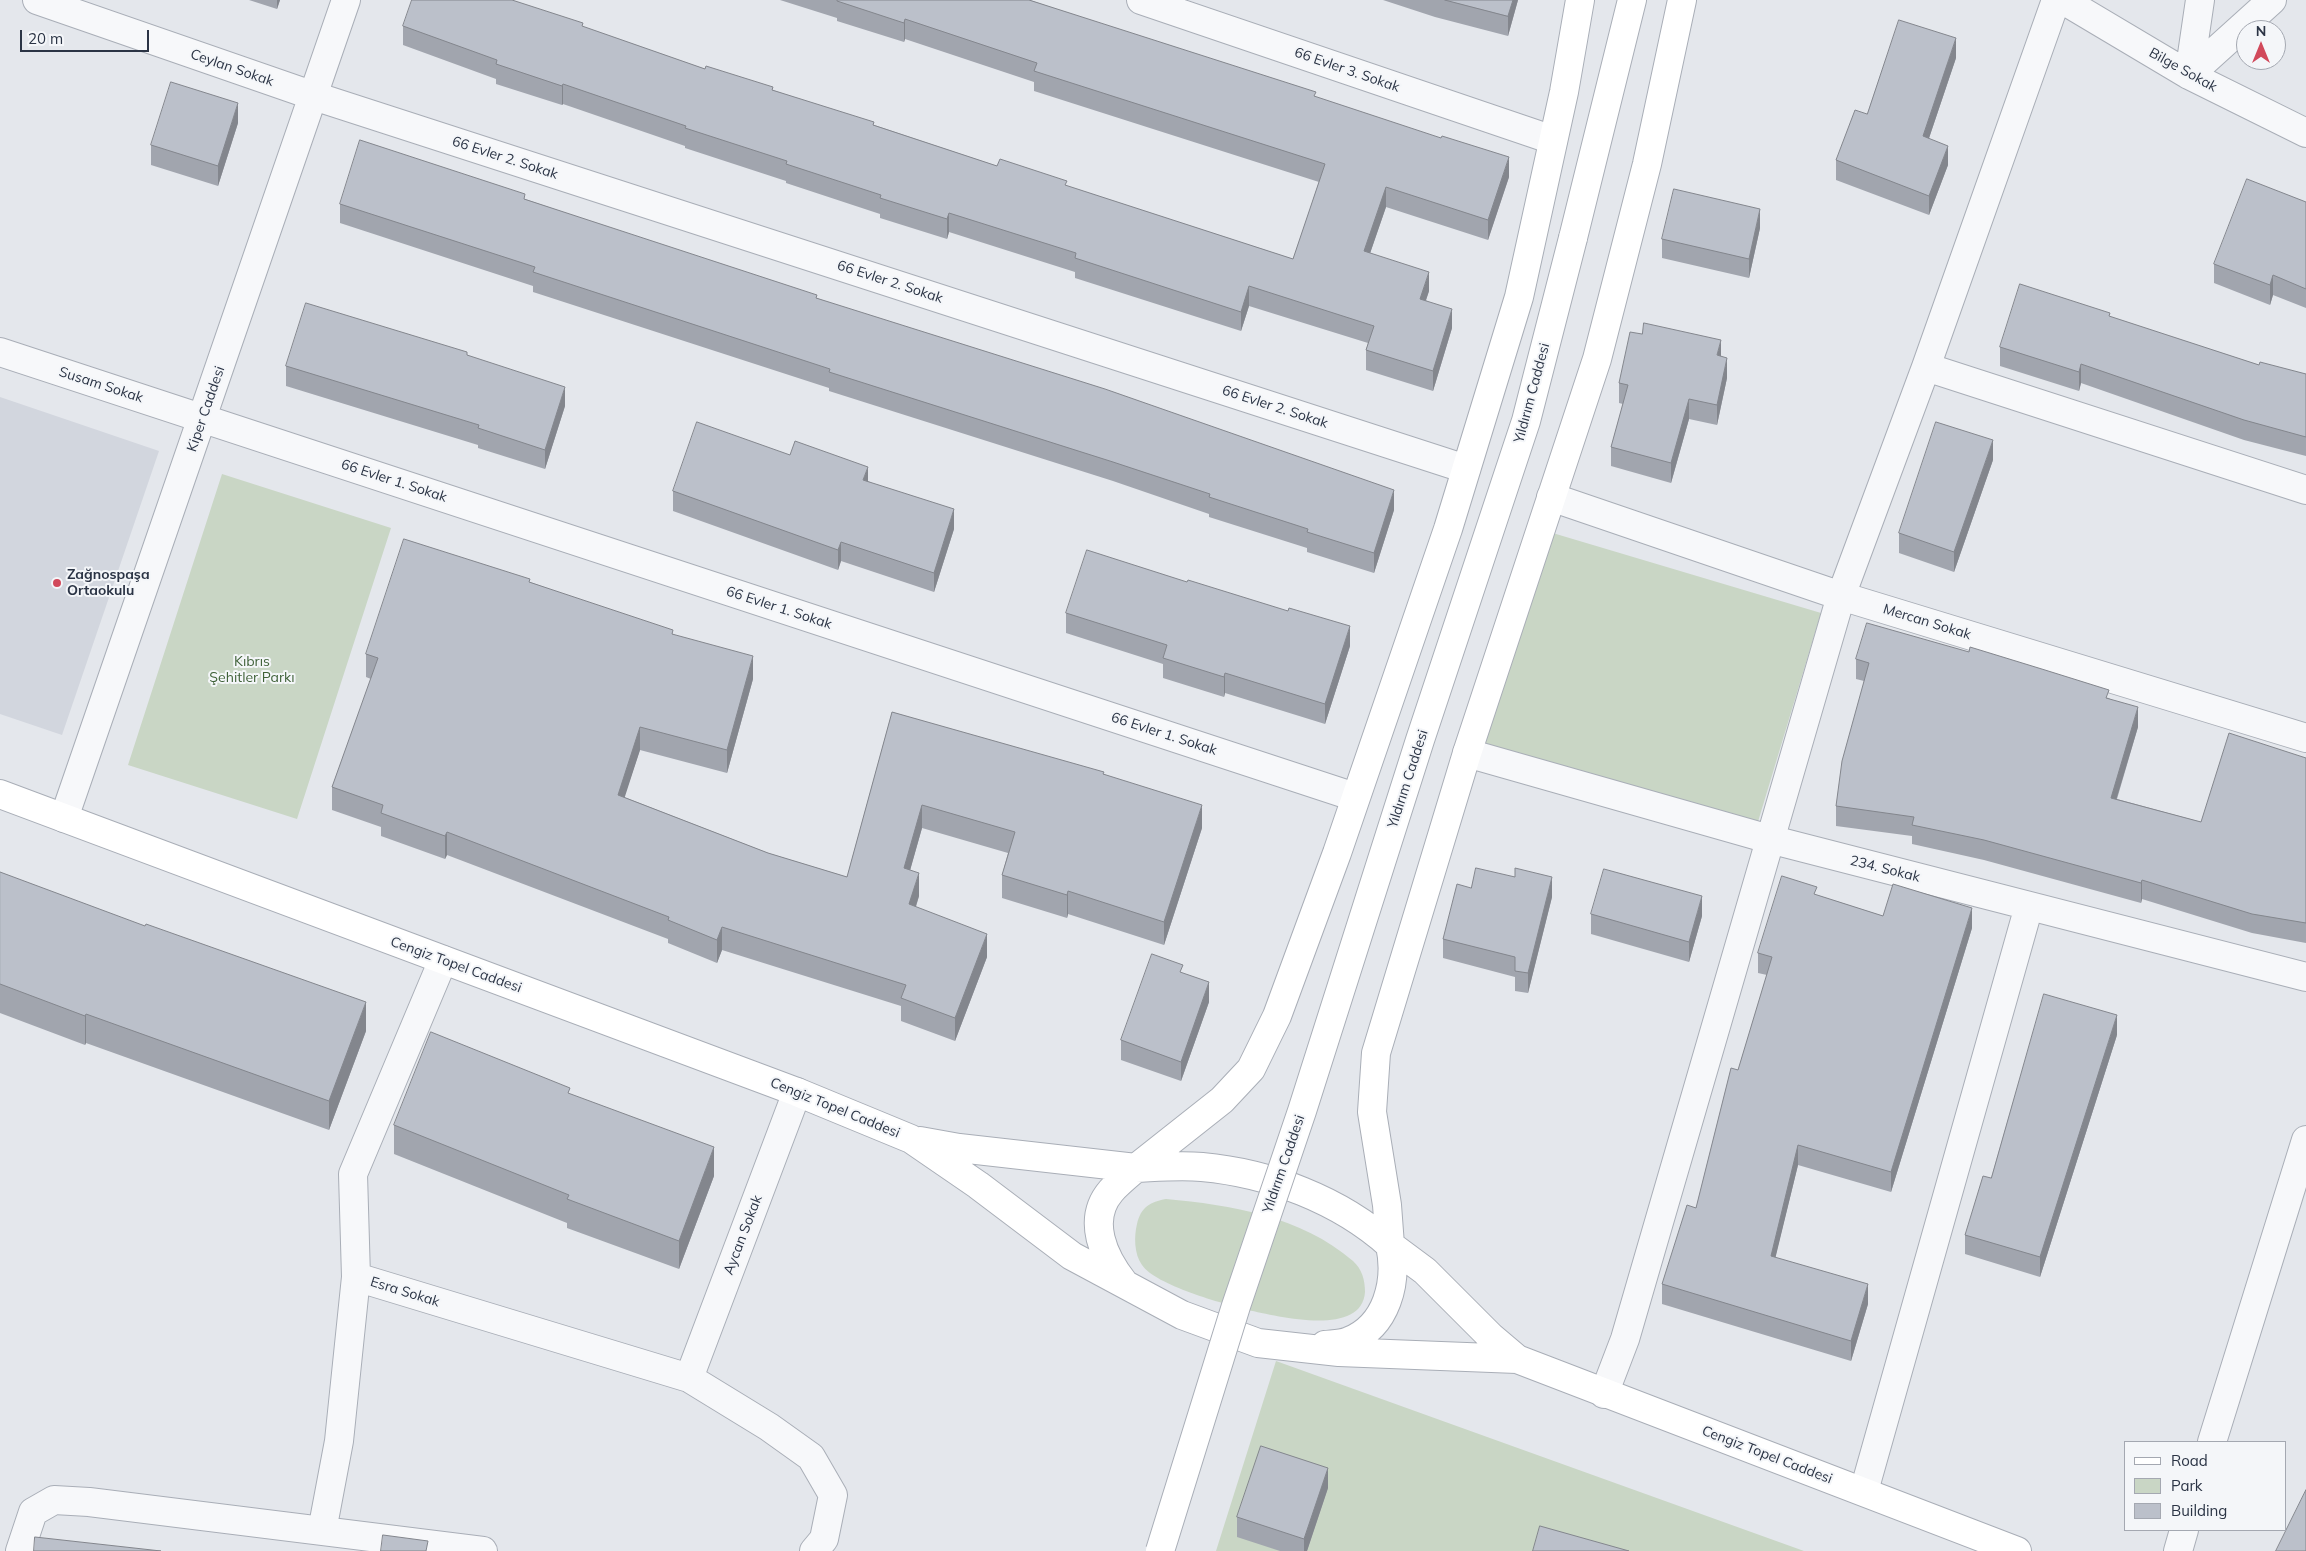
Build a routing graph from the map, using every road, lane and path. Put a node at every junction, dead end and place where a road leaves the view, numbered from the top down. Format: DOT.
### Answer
graph roads {
  1 [pos="37,0"];
  2 [pos="346,0"];
  3 [pos="1141,0"];
  4 [pos="1580,0"];
  5 [pos="1632,0"];
  6 [pos="1682,0"];
  7 [pos="2056,0"];
  8 [pos="2063,0"];
  9 [pos="2200,0"];
  10 [pos="2272,0"];
  11 [pos="2189,75"];
  12 [pos="314,96"];
  13 [pos="2306,133"];
  14 [pos="1553,140"];
  15 [pos="0,352"];
  16 [pos="1926,367"];
  17 [pos="203,418"];
  18 [pos="1466,468"];
  19 [pos="2306,490"];
  20 [pos="1551,497"];
  21 [pos="1840,596"];
  22 [pos="2306,738"];
  23 [pos="1467,753"];
  24 [pos="0,794"];
  25 [pos="1355,798"];
  26 [pos="64,818"];
  27 [pos="1769,839"];
  28 [pos="2029,906"];
  29 [pos="442,960"];
  30 [pos="2306,977"];
  31 [pos="797,1092"];
  32 [pos="911,1139"];
  33 [pos="2306,1140"];
  34 [pos="1136,1168"];
  35 [pos="1390,1245"];
  36 [pos="356,1276"];
  37 [pos="1125,1285"];
  38 [pos="1306,1348"];
  39 [pos="1517,1360"];
  40 [pos="688,1378"];
  41 [pos="1604,1394"];
  42 [pos="2212,1441"];
  43 [pos="1864,1491"];
  44 [pos="322,1531"];
  45 [pos="2184,1531"];
  46 [pos="20,1551"];
  47 [pos="483,1551"];
  48 [pos="814,1551"];
  49 [pos="1160,1551"];
  50 [pos="2017,1551"];
  51 [pos="2178,1551"];
  1 -- 12 [label="street, Ceylan Sokak"];
  2 -- 12 [label="street, Kiper Caddesi"];
  3 -- 14 [label="street, 66 Evler 3. Sokak"];
  4 -- 14 [label="main road"];
  5 -- 49 [label="main road, Yıldırım Caddesi, bridge"];
  6 -- 20 [label="main road"];
  7 -- 16 [label="street"];
  8 -- 11 [label="street, Bilge Sokak"];
  9 -- 11 [label="street"];
  10 -- 11 [label="street"];
  11 -- 13 [label="street, Bilge Sokak"];
  12 -- 17 [label="street, Kiper Caddesi"];
  12 -- 18 [label="street, 66 Evler 2. Sokak"];
  14 -- 18 [label="main road"];
  15 -- 17 [label="street, Susam Sokak"];
  16 -- 19 [label="street"];
  16 -- 21 [label="street"];
  17 -- 25 [label="street, 66 Evler 1. Sokak"];
  17 -- 26 [label="street, Kiper Caddesi"];
  18 -- 25 [label="main road"];
  20 -- 21 [label="street, Mercan Sokak"];
  20 -- 23 [label="main road"];
  21 -- 22 [label="street, Mercan Sokak"];
  21 -- 27 [label="street"];
  23 -- 27 [label="street, 234. Sokak"];
  23 -- 35 [label="main road"];
  24 -- 26 [label="main road, Cengiz Topel Caddesi"];
  25 -- 34 [label="main road"];
  26 -- 29 [label="main road, Cengiz Topel Caddesi"];
  27 -- 28 [label="street, 234. Sokak"];
  27 -- 41 [label="street"];
  28 -- 30 [label="street, 234. Sokak"];
  28 -- 43 [label="street"];
  29 -- 31 [label="main road, Cengiz Topel Caddesi"];
  29 -- 36 [label="street, Esra Sokak"];
  31 -- 32 [label="main road, Cengiz Topel Caddesi"];
  31 -- 40 [label="street, Aycan Sokak"];
  32 -- 34 [label="main road"];
  32 -- 37 [label="main road"];
  33 -- 42 [label="street"];
  34 -- 35 [label="main road"];
  34 -- 37 [label="main road"];
  35 -- 38 [label="main road"];
  35 -- 39 [label="main road"];
  36 -- 40 [label="street, Esra Sokak"];
  36 -- 44 [label="street"];
  37 -- 38 [label="main road"];
  38 -- 39 [label="main road"];
  39 -- 41 [label="main road, Cengiz Topel Caddesi"];
  40 -- 48 [label="street, Esra Sokak"];
  41 -- 43 [label="main road, Cengiz Topel Caddesi"];
  43 -- 50 [label="main road, Cengiz Topel Caddesi"];
  44 -- 46 [label="street"];
  44 -- 47 [label="street"];
  45 -- 51 [label="street"];
}
